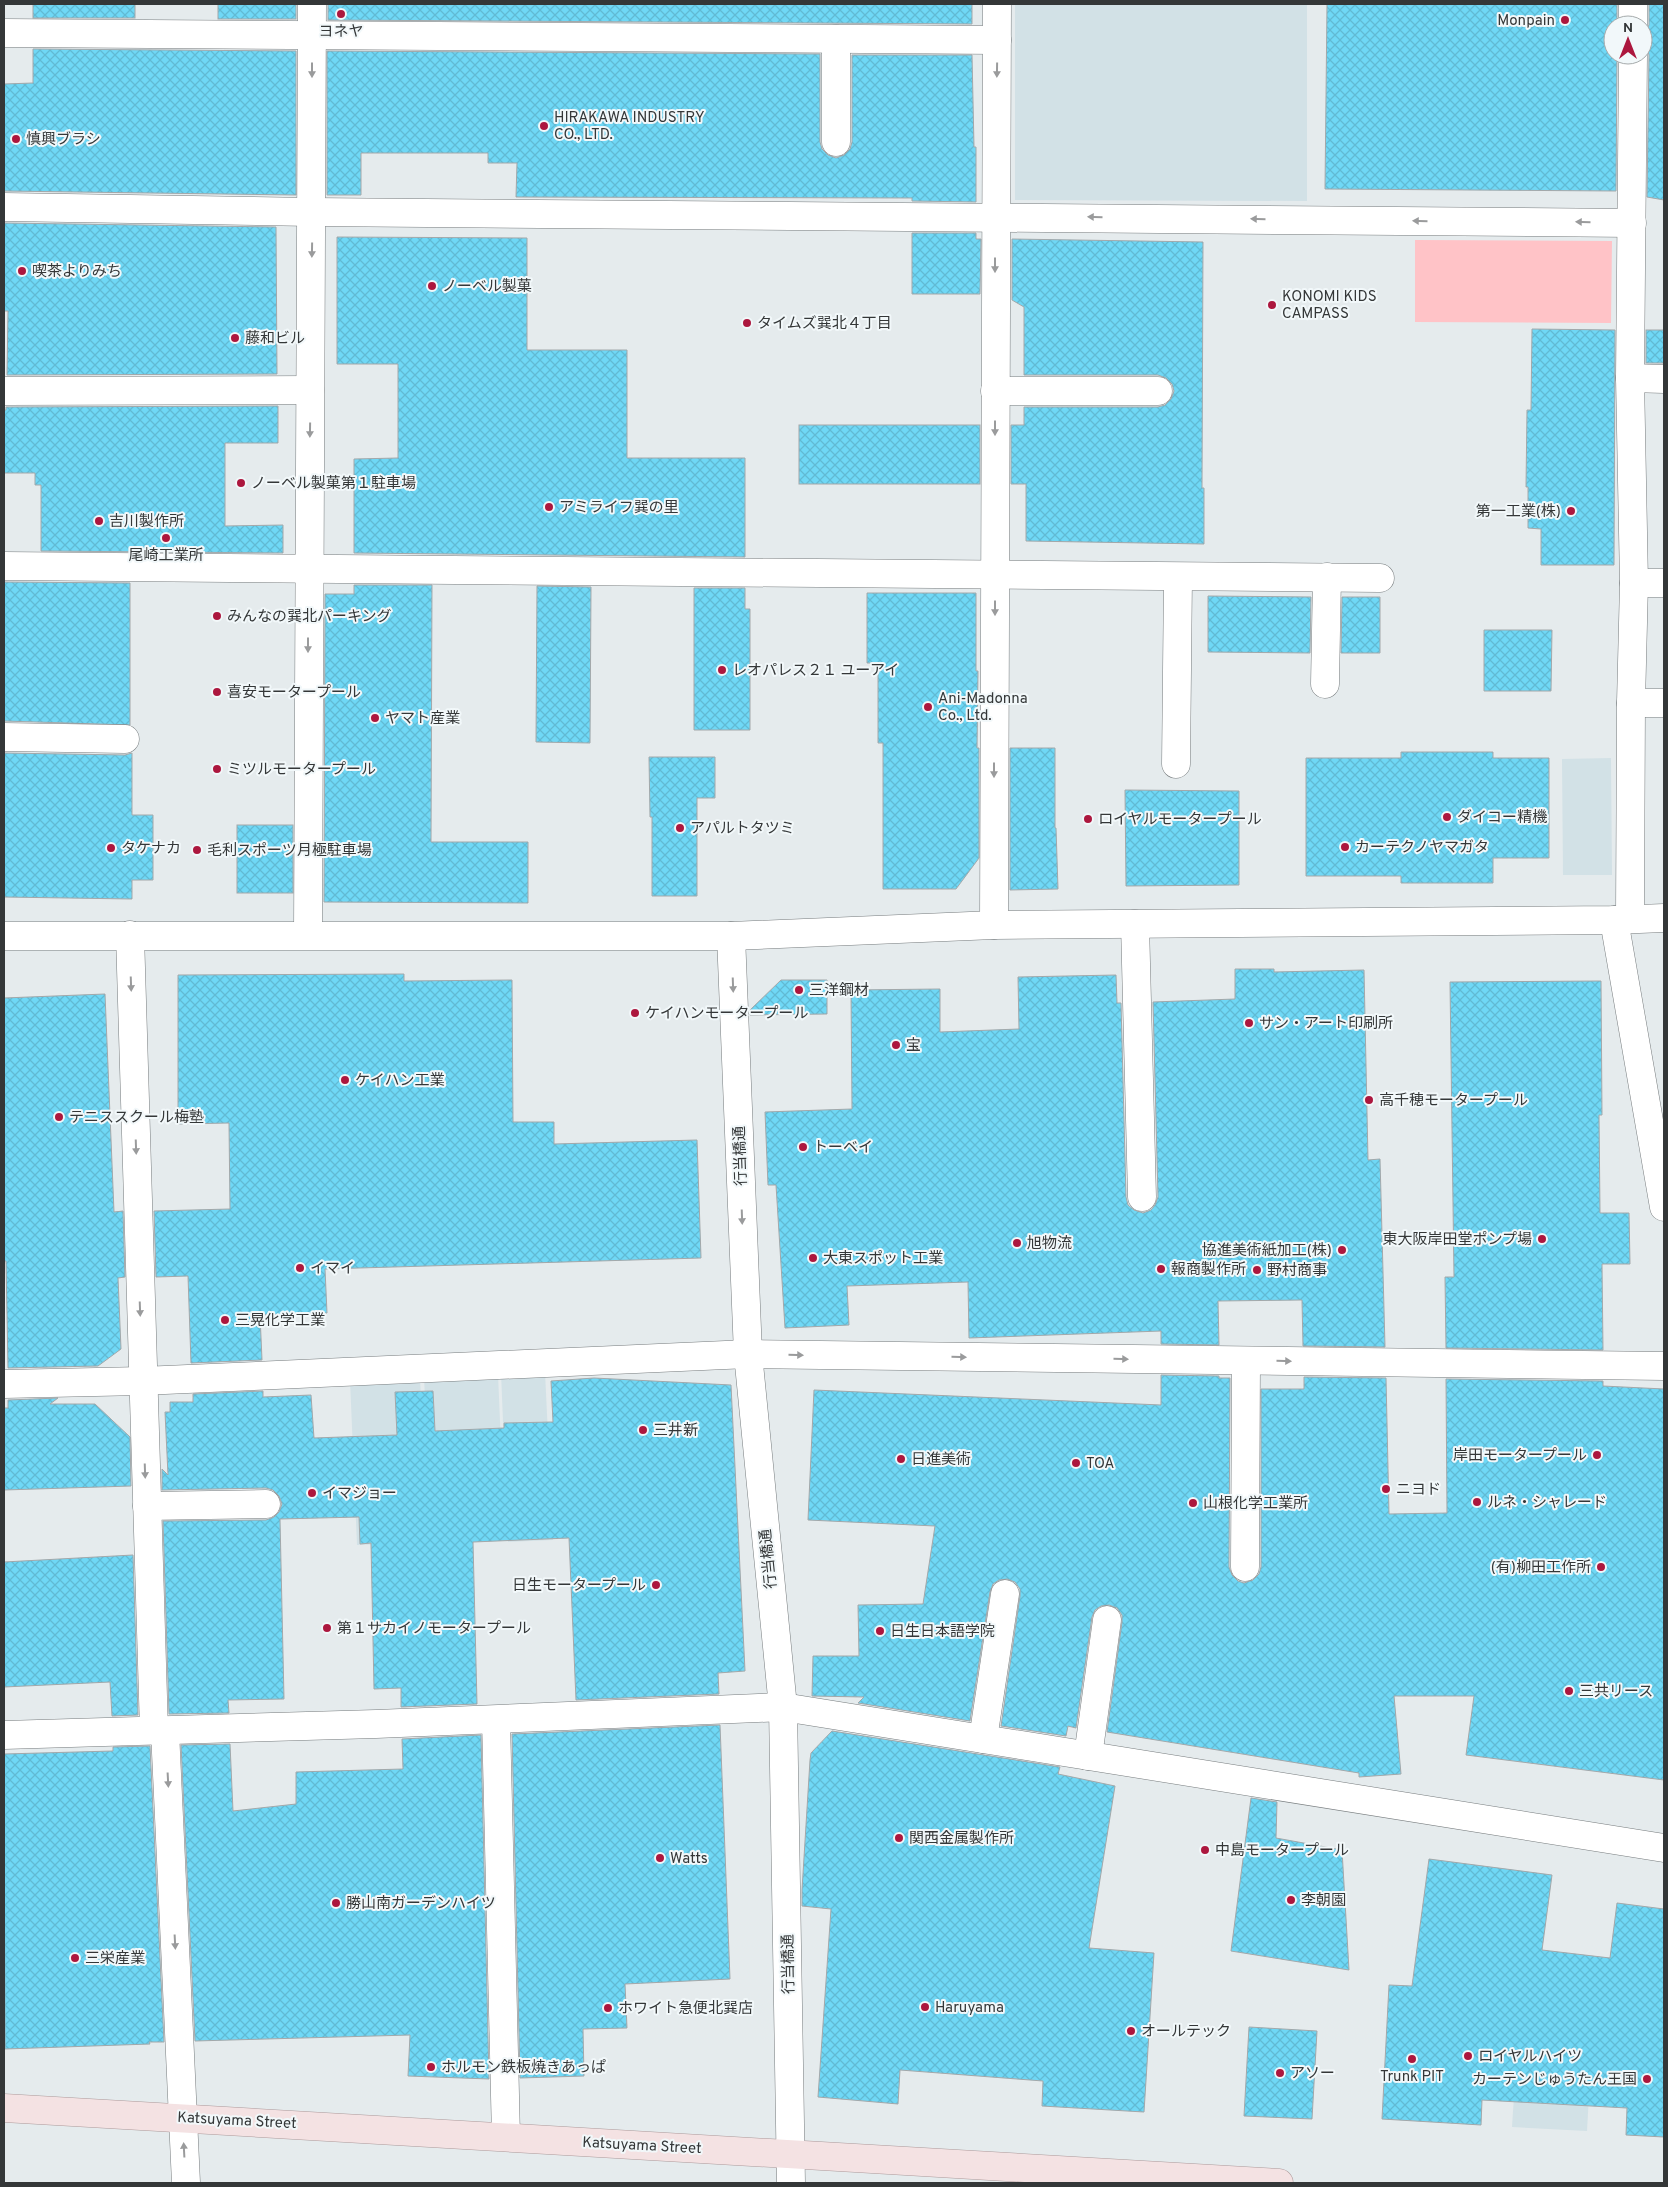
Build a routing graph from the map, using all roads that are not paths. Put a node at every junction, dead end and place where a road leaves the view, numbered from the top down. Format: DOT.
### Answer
graph roads {
  1 [pos="312,4"];
  2 [pos="997,4"];
  3 [pos="4,33"];
  4 [pos="312,35"];
  5 [pos="836,39"];
  6 [pos="997,40"];
  7 [pos="1633,65"];
  8 [pos="836,142"];
  9 [pos="4,207"];
  10 [pos="312,212"];
  11 [pos="995,216"];
  12 [pos="1632,223"];
  13 [pos="1630,378"];
  14 [pos="1664,379"];
  15 [pos="310,390"];
  16 [pos="4,391"];
  17 [pos="995,391"];
  18 [pos="1158,391"];
  19 [pos="4,566"];
  20 [pos="309,569"];
  21 [pos="995,575"];
  22 [pos="1178,577"];
  23 [pos="1327,577"];
  24 [pos="1380,578"];
  25 [pos="1634,583"];
  26 [pos="1664,583"];
  27 [pos="1326,684"];
  28 [pos="1631,703"];
  29 [pos="1664,703"];
  30 [pos="4,737"];
  31 [pos="125,739"];
  32 [pos="1176,764"];
  33 [pos="1664,918"];
  34 [pos="1622,919"];
  35 [pos="1135,924"];
  36 [pos="994,925"];
  37 [pos="130,935"];
  38 [pos="308,935"];
  39 [pos="4,936"];
  40 [pos="731,936"];
  41 [pos="1142,1197"];
  42 [pos="1664,1207"];
  43 [pos="748,1354"];
  44 [pos="1246,1361"];
  45 [pos="1664,1366"];
  46 [pos="142,1381"];
  47 [pos="4,1384"];
  48 [pos="266,1504"];
  49 [pos="147,1506"];
  50 [pos="1245,1567"];
  51 [pos="1005,1594"];
  52 [pos="1108,1620"];
  53 [pos="783,1707"];
  54 [pos="496,1720"];
  55 [pos="160,1731"];
  56 [pos="4,1735"];
  57 [pos="983,1739"];
  58 [pos="1088,1756"];
  59 [pos="1664,1848"];
  60 [pos="4,2108"];
  61 [pos="183,2117"];
  62 [pos="506,2137"];
  63 [pos="791,2154"];
  64 [pos="186,2183"];
  65 [pos="791,2183"];
  66 [pos="1279,2183"];
  1 -- 4 [label="street"];
  2 -- 6 [label="street"];
  3 -- 4 [label="street"];
  4 -- 5 [label="street"];
  4 -- 10 [label="street, one-way"];
  5 -- 6 [label="street"];
  5 -- 8 [label="street"];
  6 -- 11 [label="street, one-way"];
  7 -- 12 [label="street"];
  9 -- 10 [label="street"];
  10 -- 11 [label="street"];
  10 -- 15 [label="street, one-way"];
  12 -- 11 [label="street, one-way"];
  11 -- 17 [label="street, one-way"];
  12 -- 13 [label="street"];
  13 -- 14 [label="street"];
  13 -- 25 [label="street"];
  15 -- 16 [label="street"];
  15 -- 20 [label="street, one-way"];
  17 -- 18 [label="street"];
  17 -- 21 [label="street, one-way"];
  19 -- 20 [label="street"];
  20 -- 21 [label="street"];
  20 -- 38 [label="street, one-way"];
  21 -- 22 [label="street"];
  21 -- 36 [label="street, one-way"];
  22 -- 23 [label="street"];
  22 -- 32 [label="street"];
  23 -- 24 [label="street"];
  23 -- 27 [label="street"];
  25 -- 26 [label="street"];
  25 -- 28 [label="street"];
  28 -- 29 [label="street"];
  28 -- 34 [label="street"];
  30 -- 31 [label="street"];
  33 -- 34 [label="street"];
  34 -- 35 [label="street"];
  34 -- 42 [label="street"];
  35 -- 36 [label="street"];
  35 -- 41 [label="street"];
  36 -- 40 [label="street"];
  37 -- 38 [label="street"];
  37 -- 39 [label="street"];
  37 -- 46 [label="street, one-way"];
  38 -- 40 [label="street"];
  40 -- 43 [label="street, 行当橋通, one-way"];
  43 -- 44 [label="street, one-way"];
  43 -- 46 [label="street"];
  43 -- 53 [label="street, 行当橋通"];
  44 -- 45 [label="street, one-way"];
  44 -- 50 [label="street"];
  46 -- 47 [label="street"];
  46 -- 49 [label="street, one-way"];
  48 -- 49 [label="street"];
  49 -- 55 [label="street"];
  51 -- 57 [label="street"];
  52 -- 58 [label="street"];
  53 -- 54 [label="street"];
  53 -- 57 [label="street"];
  53 -- 63 [label="street, 行当橋通"];
  54 -- 55 [label="street"];
  54 -- 62 [label="street"];
  55 -- 56 [label="street"];
  55 -- 61 [label="street, one-way"];
  57 -- 58 [label="street"];
  58 -- 59 [label="street"];
  60 -- 61 [label="main road, Katsuyama Street"];
  61 -- 62 [label="main road, Katsuyama Street"];
  64 -- 61 [label="street, one-way"];
  62 -- 63 [label="main road, Katsuyama Street"];
  63 -- 65 [label="street, 行当橋通"];
  63 -- 66 [label="main road, Katsuyama Street"];
}
